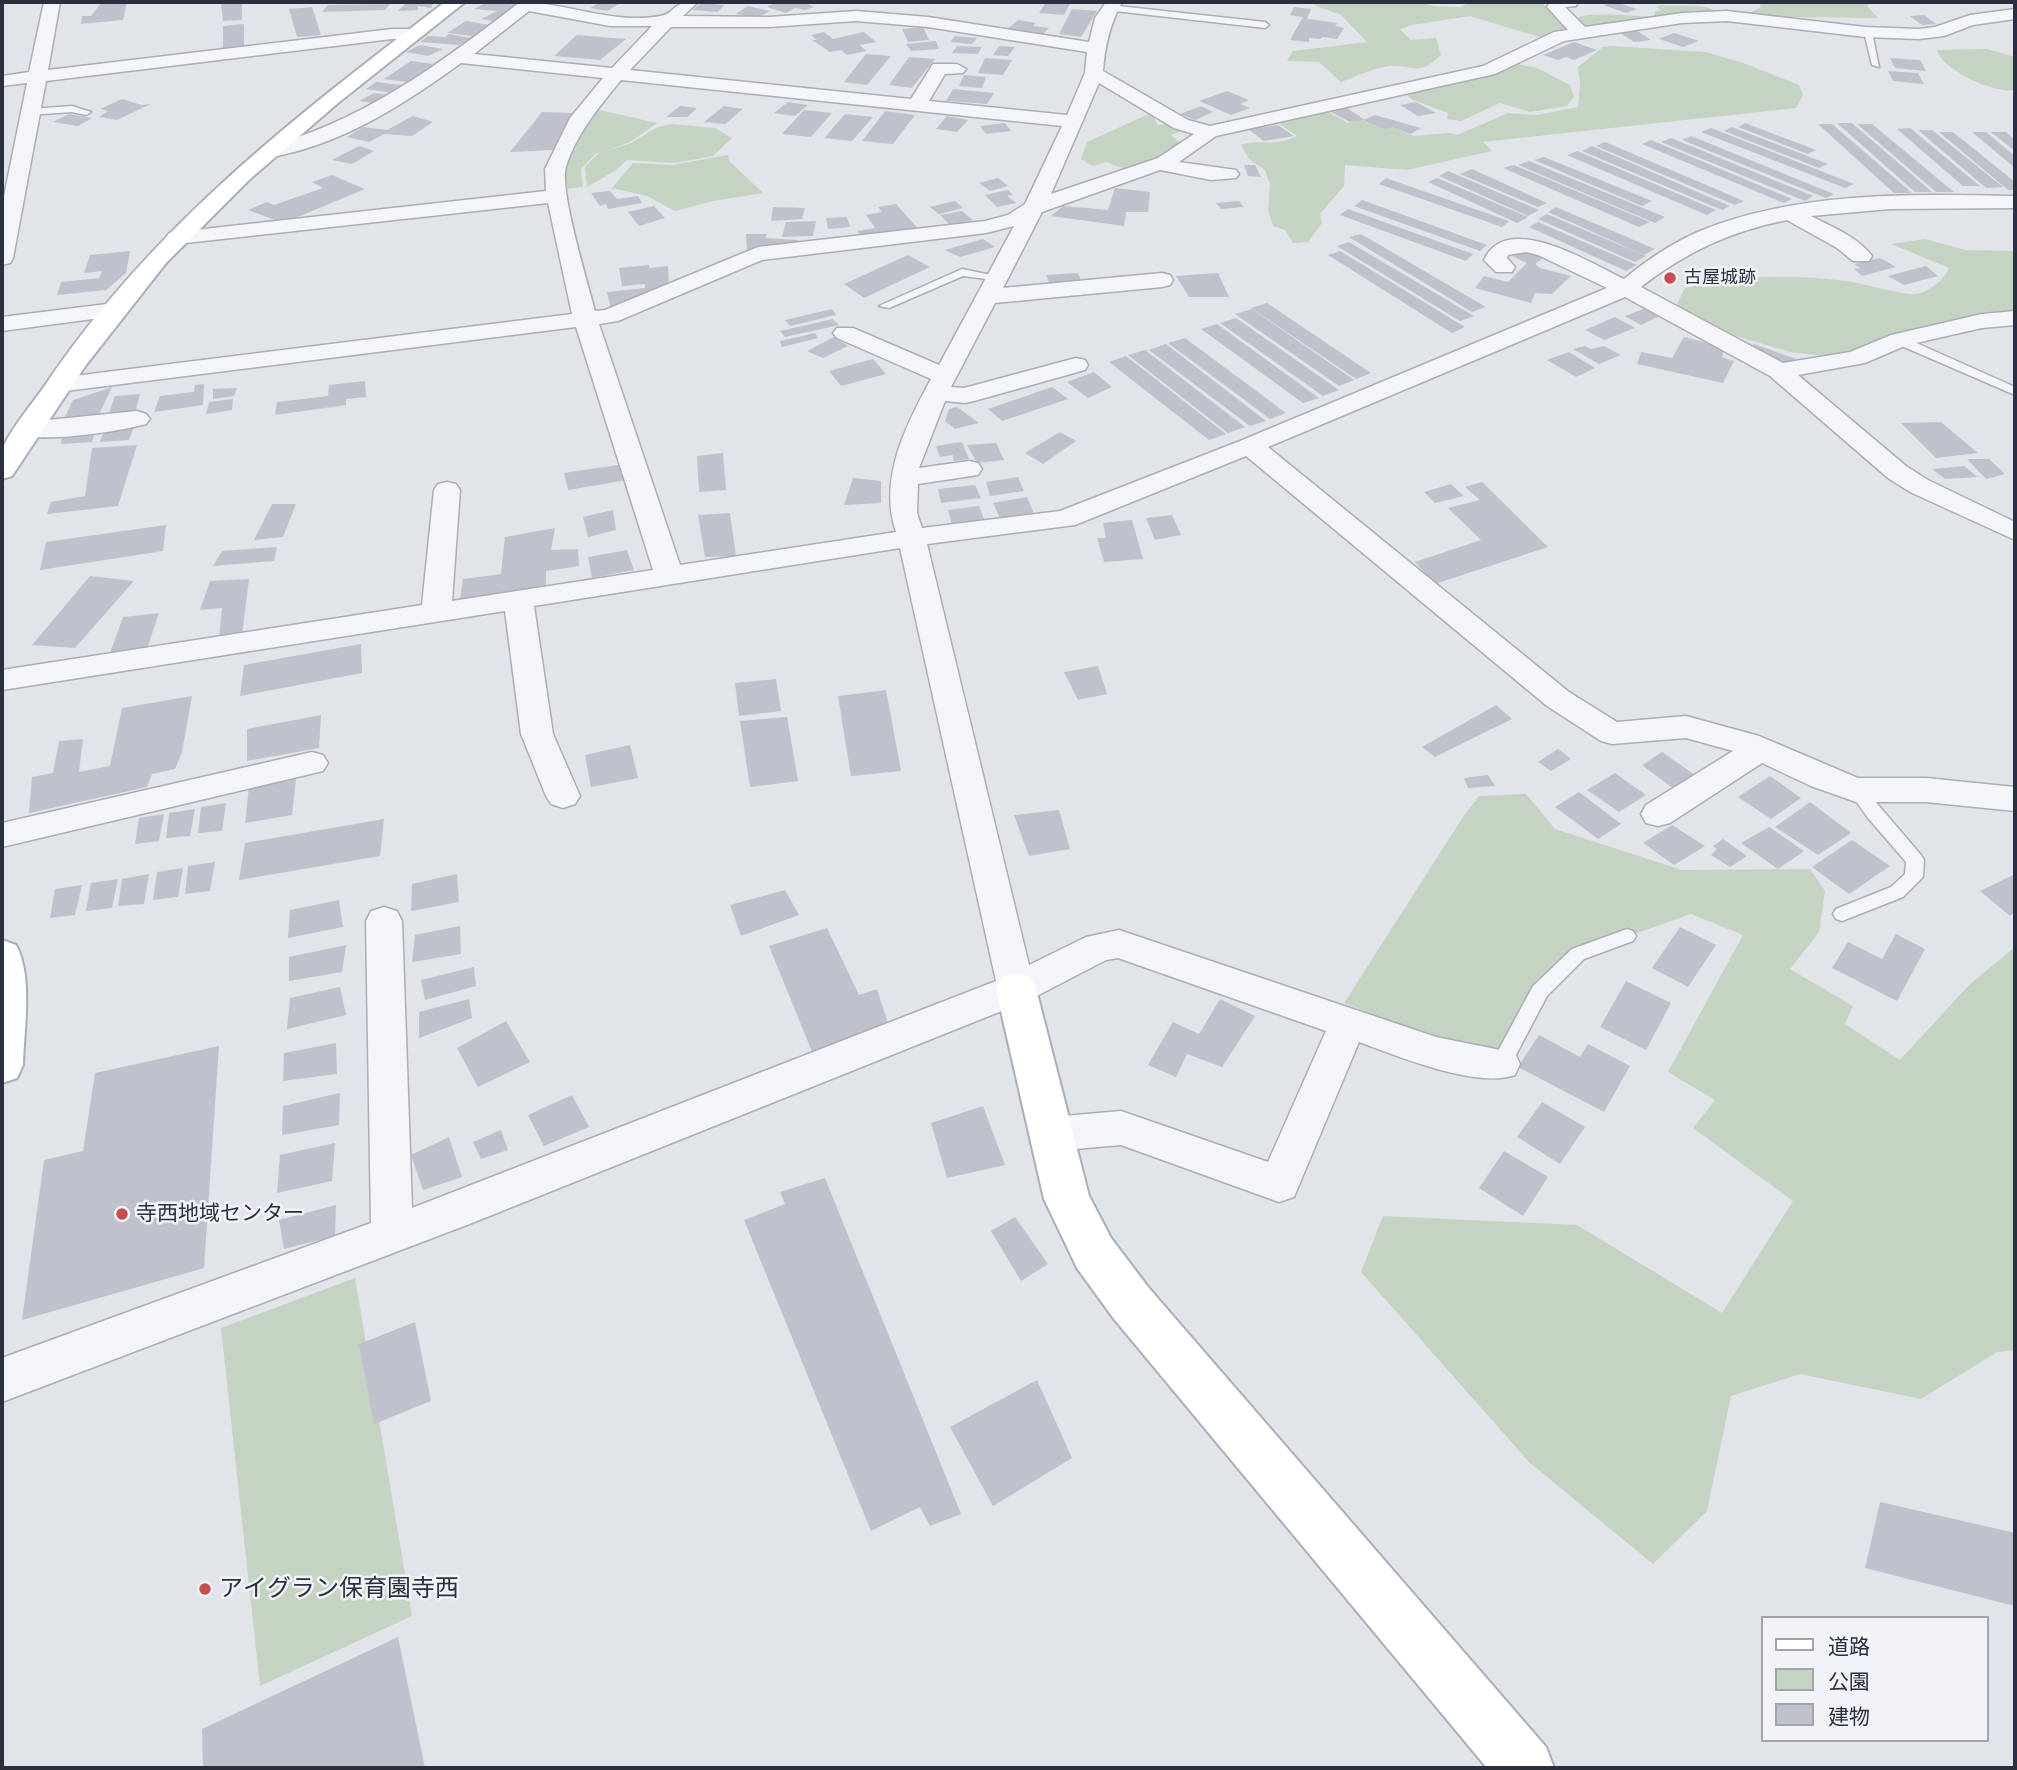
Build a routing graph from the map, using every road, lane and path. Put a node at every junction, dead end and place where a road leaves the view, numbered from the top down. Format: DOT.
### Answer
graph roads {
  1 [pos="52,2"];
  2 [pos="456,2"];
  3 [pos="690,2"];
  4 [pos="1570,2"];
  5 [pos="528,3"];
  6 [pos="1111,5"];
  7 [pos="2015,14"];
  8 [pos="668,20"];
  9 [pos="1265,25"];
  10 [pos="1580,32"];
  11 [pos="1868,32"];
  12 [pos="414,34"];
  13 [pos="455,57"];
  14 [pos="1095,60"];
  15 [pos="1876,65"];
  16 [pos="957,69"];
  17 [pos="616,74"];
  18 [pos="38,76"];
  19 [pos="2,80"];
  20 [pos="917,106"];
  21 [pos="29,112"];
  22 [pos="86,112"];
  23 [pos="1072,121"];
  24 [pos="1210,132"];
  25 [pos="269,152"];
  26 [pos="1160,164"];
  27 [pos="1229,174"];
  28 [pos="557,196"];
  29 [pos="2015,202"];
  30 [pos="988,207"];
  31 [pos="1034,208"];
  32 [pos="1790,213"];
  33 [pos="1006,222"];
  34 [pos="177,238"];
  35 [pos="1861,256"];
  36 [pos="2,258"];
  37 [pos="1504,267"];
  38 [pos="1161,281"];
  39 [pos="990,287"];
  40 [pos="1625,289"];
  41 [pos="885,306"];
  42 [pos="115,310"];
  43 [pos="585,318"];
  44 [pos="2015,318"];
  45 [pos="2,324"];
  46 [pos="845,333"];
  47 [pos="1899,340"];
  48 [pos="1076,365"];
  49 [pos="1779,372"];
  50 [pos="940,384"];
  51 [pos="58,385"];
  52 [pos="2015,391"];
  53 [pos="137,419"];
  54 [pos="28,430"];
  55 [pos="1248,446"];
  56 [pos="969,469"];
  57 [pos="2,470"];
  58 [pos="905,478"];
  59 [pos="447,490"];
  60 [pos="2015,532"];
  61 [pos="912,538"];
  62 [pos="669,576"];
  63 [pos="518,600"];
  64 [pos="436,612"];
  65 [pos="2,680"];
  66 [pos="1760,749"];
  67 [pos="312,763"];
  68 [pos="1856,790"];
  69 [pos="563,796"];
  70 [pos="2015,799"];
  71 [pos="1658,814"];
  72 [pos="2,835"];
  73 [pos="1842,914"];
  74 [pos="384,920"];
  75 [pos="1628,936"];
  76 [pos="2,956"];
  77 [pos="1016,989"];
  78 [pos="1348,1023"];
  79 [pos="1501,1064"];
  80 [pos="2,1065"];
  81 [pos="1052,1134"];
  82 [pos="392,1234"];
  83 [pos="2,1380"];
  84 [pos="1525,1768"];
  1 -- 18 [label="street"];
  2 -- 12 [label="street"];
  3 -- 8 [label="street"];
  4 -- 10 [label="street"];
  5 -- 8 [label="street"];
  5 -- 13 [label="street"];
  6 -- 9 [label="lane"];
  6 -- 14 [label="street"];
  7 -- 11 [label="street"];
  8 -- 14 [label="street"];
  8 -- 17 [label="street"];
  10 -- 11 [label="street"];
  10 -- 24 [label="street"];
  11 -- 15 [label="lane"];
  12 -- 18 [label="street"];
  12 -- 25 [label="street"];
  13 -- 17 [label="street"];
  13 -- 25 [label="street"];
  14 -- 23 [label="street"];
  14 -- 24 [label="street"];
  16 -- 20 [label="street"];
  17 -- 20 [label="street"];
  17 -- 28 [label="street"];
  18 -- 19 [label="street"];
  18 -- 21 [label="street"];
  20 -- 23 [label="street"];
  21 -- 22 [label="lane"];
  21 -- 36 [label="street"];
  23 -- 31 [label="street"];
  24 -- 26 [label="street"];
  25 -- 34 [label="street"];
  26 -- 27 [label="street"];
  26 -- 31 [label="street"];
  28 -- 34 [label="street"];
  28 -- 43 [label="street"];
  29 -- 32 [label="street"];
  30 -- 33 [label="street"];
  31 -- 33 [label="street"];
  31 -- 39 [label="street"];
  32 -- 35 [label="street"];
  32 -- 40 [label="street"];
  33 -- 43 [label="street"];
  34 -- 42 [label="street"];
  37 -- 40 [label="street"];
  38 -- 39 [label="street"];
  39 -- 41 [label="lane"];
  39 -- 50 [label="street"];
  40 -- 49 [label="street"];
  40 -- 55 [label="street"];
  42 -- 45 [label="street"];
  42 -- 51 [label="street"];
  43 -- 51 [label="street"];
  43 -- 62 [label="street"];
  44 -- 47 [label="street"];
  46 -- 50 [label="street"];
  47 -- 49 [label="street"];
  47 -- 52 [label="lane"];
  48 -- 50 [label="street"];
  49 -- 60 [label="street"];
  50 -- 58 [label="street"];
  51 -- 54 [label="street"];
  53 -- 54 [label="street"];
  54 -- 57 [label="street"];
  55 -- 61 [label="street"];
  55 -- 66 [label="street"];
  56 -- 58 [label="street"];
  58 -- 61 [label="street"];
  59 -- 64 [label="street"];
  61 -- 62 [label="street"];
  61 -- 77 [label="street"];
  62 -- 63 [label="street"];
  63 -- 64 [label="street"];
  63 -- 69 [label="street"];
  64 -- 65 [label="street"];
  66 -- 68 [label="street"];
  66 -- 71 [label="street"];
  67 -- 72 [label="street"];
  68 -- 70 [label="street"];
  68 -- 73 [label="lane"];
  74 -- 82 [label="street"];
  75 -- 79 [label="lane"];
  76 -- 80 [label="street"];
  77 -- 78 [label="street"];
  77 -- 81 [label="street"];
  77 -- 82 [label="street"];
  78 -- 79 [label="street"];
  78 -- 81 [label="street"];
  81 -- 84 [label="street"];
  82 -- 83 [label="street"];
}
